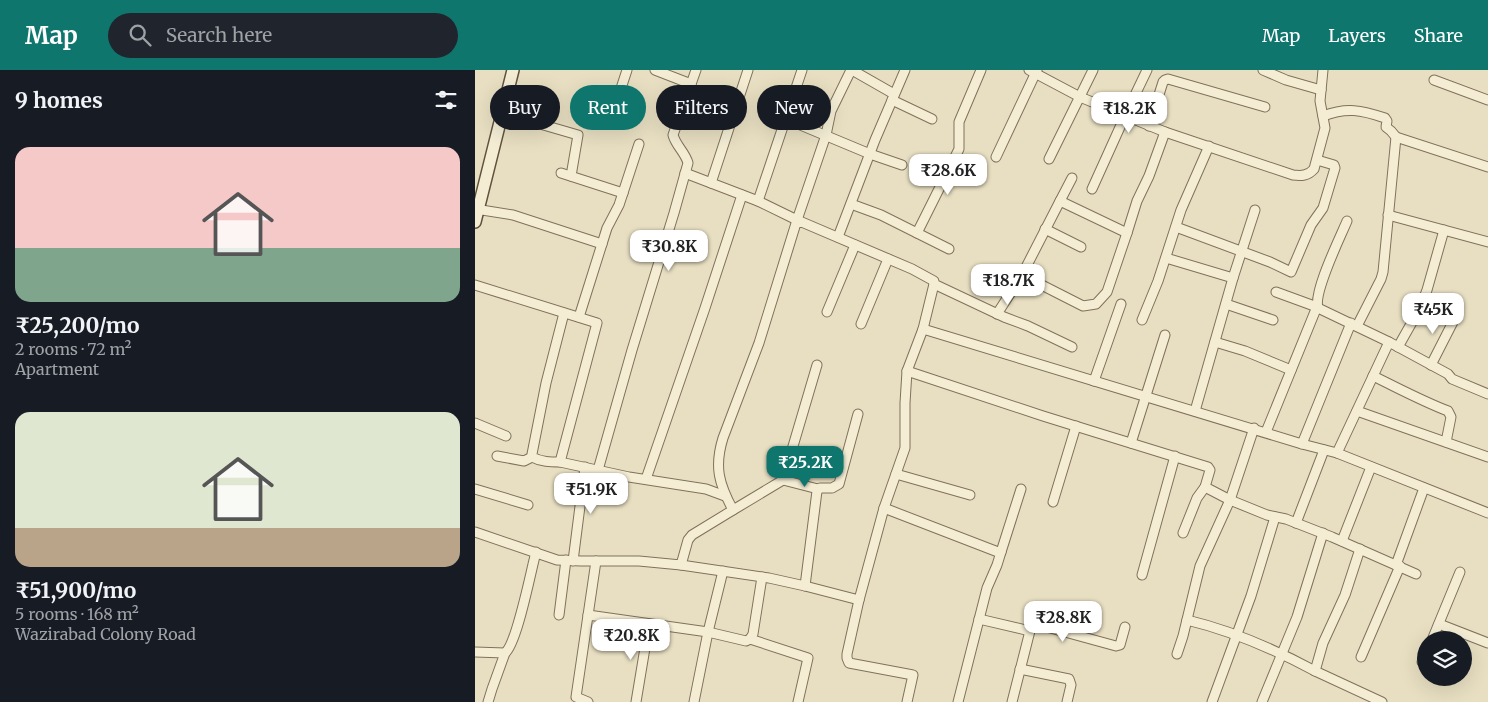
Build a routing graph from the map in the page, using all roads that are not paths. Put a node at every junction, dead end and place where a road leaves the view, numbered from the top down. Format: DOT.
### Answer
graph roads {
  1 [pos="513,70"];
  2 [pos="627,70"];
  3 [pos="655,70"];
  4 [pos="696,70"];
  5 [pos="748,70"];
  6 [pos="802,70"];
  7 [pos="852,70"];
  8 [pos="905,70"];
  9 [pos="981,70"];
  10 [pos="1093,70"];
  11 [pos="1147,70"];
  12 [pos="1263,70"];
  13 [pos="1323,70"];
  14 [pos="1034,71"];
  15 [pos="1434,80"];
  16 [pos="691,84"];
  17 [pos="509,85"];
  18 [pos="622,85"];
  19 [pos="797,85"];
  20 [pos="1321,90"];
  21 [pos="893,97"];
  22 [pos="1079,97"];
  23 [pos="1488,100"];
  24 [pos="1265,107"];
  25 [pos="1125,116"];
  26 [pos="1323,116"];
  27 [pos="932,119"];
  28 [pos="1149,126"];
  29 [pos="498,130"];
  30 [pos="560,130"];
  31 [pos="782,130"];
  32 [pos="814,130"];
  33 [pos="1165,132"];
  34 [pos="826,135"];
  35 [pos="1396,137"];
  36 [pos="639,144"];
  37 [pos="1209,146"];
  38 [pos="870,154"];
  39 [pos="996,157"];
  40 [pos="1049,159"];
  41 [pos="1317,160"];
  42 [pos="902,165"];
  43 [pos="1488,167"];
  44 [pos="561,173"];
  45 [pos="685,173"];
  46 [pos="571,176"];
  47 [pos="1072,178"];
  48 [pos="711,183"];
  49 [pos="1092,189"];
  50 [pos="623,193"];
  51 [pos="742,195"];
  52 [pos="758,201"];
  53 [pos="1060,201"];
  54 [pos="851,204"];
  55 [pos="477,210"];
  56 [pos="1255,210"];
  57 [pos="1388,215"];
  58 [pos="797,220"];
  59 [pos="1347,221"];
  60 [pos="475,222"];
  61 [pos="1176,227"];
  62 [pos="1045,229"];
  63 [pos="1444,230"];
  64 [pos="917,233"];
  65 [pos="1127,233"];
  66 [pos="838,237"];
  67 [pos="1488,242"];
  68 [pos="602,244"];
  69 [pos="855,244"];
  70 [pos="1081,248"];
  71 [pos="949,249"];
  72 [pos="1242,252"];
  73 [pos="888,258"];
  74 [pos="1166,258"];
  75 [pos="1022,275"];
  76 [pos="1233,278"];
  77 [pos="934,284"];
  78 [pos="475,285"];
  79 [pos="1276,292"];
  80 [pos="1121,304"];
  81 [pos="1226,304"];
  82 [pos="1317,308"];
  83 [pos="564,312"];
  84 [pos="827,312"];
  85 [pos="997,314"];
  86 [pos="1456,316"];
  87 [pos="579,317"];
  88 [pos="1142,320"];
  89 [pos="1273,320"];
  90 [pos="861,324"];
  91 [pos="1354,325"];
  92 [pos="923,329"];
  93 [pos="1165,335"];
  94 [pos="1215,342"];
  95 [pos="1389,342"];
  96 [pos="1072,347"];
  97 [pos="1398,347"];
  98 [pos="817,365"];
  99 [pos="1431,365"];
  100 [pos="1291,370"];
  101 [pos="907,371"];
  102 [pos="1373,376"];
  103 [pos="1094,381"];
  104 [pos="1488,394"];
  105 [pos="1145,396"];
  106 [pos="1195,411"];
  107 [pos="1357,411"];
  108 [pos="858,414"];
  109 [pos="475,423"];
  110 [pos="1076,426"];
  111 [pos="1254,428"];
  112 [pos="1266,432"];
  113 [pos="506,436"];
  114 [pos="1446,442"];
  115 [pos="1131,443"];
  116 [pos="1302,444"];
  117 [pos="1324,450"];
  118 [pos="1337,453"];
  119 [pos="497,456"];
  120 [pos="1175,456"];
  121 [pos="532,457"];
  122 [pos="1488,457"];
  123 [pos="560,462"];
  124 [pos="585,467"];
  125 [pos="1371,467"];
  126 [pos="598,470"];
  127 [pos="896,474"];
  128 [pos="646,479"];
  129 [pos="783,480"];
  130 [pos="1205,487"];
  131 [pos="818,488"];
  132 [pos="1424,488"];
  133 [pos="1021,489"];
  134 [pos="475,490"];
  135 [pos="970,495"];
  136 [pos="725,496"];
  137 [pos="1230,500"];
  138 [pos="1053,502"];
  139 [pos="528,504"];
  140 [pos="884,508"];
  141 [pos="733,510"];
  142 [pos="1488,513"];
  143 [pos="1275,517"];
  144 [pos="1296,523"];
  145 [pos="475,532"];
  146 [pos="1183,533"];
  147 [pos="1323,533"];
  148 [pos="1342,541"];
  149 [pos="1361,549"];
  150 [pos="536,552"];
  151 [pos="1001,552"];
  152 [pos="570,560"];
  153 [pos="596,561"];
  154 [pos="681,565"];
  155 [pos="1398,566"];
  156 [pos="723,571"];
  157 [pos="1460,572"];
  158 [pos="1416,574"];
  159 [pos="1142,575"];
  160 [pos="762,577"];
  161 [pos="805,586"];
  162 [pos="859,600"];
  163 [pos="559,615"];
  164 [pos="588,615"];
  165 [pos="979,619"];
  166 [pos="1187,620"];
  167 [pos="649,624"];
  168 [pos="1439,624"];
  169 [pos="1125,627"];
  170 [pos="1030,630"];
  171 [pos="1436,631"];
  172 [pos="708,632"];
  173 [pos="1237,635"];
  174 [pos="750,638"];
  175 [pos="1488,643"];
  176 [pos="475,652"];
  177 [pos="505,653"];
  178 [pos="1282,653"];
  179 [pos="1177,654"];
  180 [pos="1361,657"];
  181 [pos="1020,669"];
  182 [pos="1315,671"];
  183 [pos="489,702"];
  184 [pos="588,702"];
  185 [pos="636,702"];
  186 [pos="695,702"];
  187 [pos="798,702"];
  188 [pos="907,702"];
  189 [pos="958,702"];
  190 [pos="1012,702"];
  191 [pos="1067,702"];
  192 [pos="1212,702"];
  193 [pos="1262,702"];
  194 [pos="1382,702"];
  1 -- 17 [label="street"];
  2 -- 18 [label="street"];
  3 -- 16 [label="street"];
  4 -- 16 [label="street"];
  5 -- 48 [label="street"];
  6 -- 19 [label="street"];
  7 -- 21 [label="street"];
  7 -- 34 [label="street"];
  8 -- 21 [label="street"];
  9 -- 64 [label="street"];
  10 -- 22 [label="street"];
  11 -- 25 [label="street"];
  12 -- 20 [label="street"];
  13 -- 20 [label="street"];
  14 -- 22 [label="street"];
  14 -- 39 [label="street"];
  15 -- 23 [label="street"];
  16 -- 45 [label="street"];
  20 -- 26 [label="street"];
  21 -- 27 [label="street"];
  21 -- 38 [label="street"];
  22 -- 25 [label="street"];
  22 -- 40 [label="street"];
  24 -- 28 [label="street"];
  25 -- 28 [label="street"];
  25 -- 49 [label="street"];
  26 -- 35 [label="street"];
  26 -- 41 [label="street"];
  28 -- 33 [label="street"];
  29 -- 55 [label="street"];
  30 -- 46 [label="street"];
  31 -- 52 [label="street"];
  32 -- 34 [label="street"];
  33 -- 37 [label="street"];
  33 -- 65 [label="street"];
  34 -- 38 [label="street"];
  34 -- 58 [label="street"];
  35 -- 43 [label="street"];
  35 -- 57 [label="street"];
  36 -- 50 [label="street"];
  37 -- 41 [label="street"];
  37 -- 61 [label="street"];
  38 -- 42 [label="street"];
  38 -- 54 [label="street"];
  41 -- 72 [label="street"];
  44 -- 46 [label="street"];
  45 -- 48 [label="street"];
  45 -- 126 [label="street"];
  46 -- 50 [label="street"];
  47 -- 53 [label="street"];
  48 -- 51 [label="street"];
  50 -- 68 [label="street"];
  51 -- 52 [label="street"];
  51 -- 128 [label="street"];
  52 -- 58 [label="street"];
  53 -- 62 [label="street"];
  53 -- 65 [label="street"];
  54 -- 64 [label="street"];
  54 -- 66 [label="street"];
  55 -- 60 [label="street"];
  55 -- 68 [label="street"];
  56 -- 72 [label="street"];
  57 -- 63 [label="street"];
  57 -- 91 [label="street"];
  58 -- 66 [label="street"];
  58 -- 136 [label="street"];
  59 -- 82 [label="street"];
  61 -- 72 [label="street"];
  61 -- 74 [label="street"];
  62 -- 70 [label="street"];
  62 -- 75 [label="street"];
  63 -- 67 [label="street"];
  63 -- 97 [label="street"];
  64 -- 71 [label="street"];
  65 -- 75 [label="street"];
  66 -- 69 [label="street"];
  68 -- 87 [label="street"];
  69 -- 73 [label="street"];
  69 -- 84 [label="street"];
  72 -- 76 [label="street"];
  73 -- 77 [label="street"];
  73 -- 90 [label="street"];
  74 -- 76 [label="street"];
  74 -- 88 [label="street"];
  75 -- 85 [label="street"];
  76 -- 81 [label="street"];
  77 -- 85 [label="street"];
  77 -- 92 [label="street"];
  78 -- 83 [label="street"];
  79 -- 82 [label="street"];
  80 -- 103 [label="street"];
  81 -- 89 [label="street"];
  81 -- 94 [label="street"];
  82 -- 91 [label="street"];
  82 -- 100 [label="street"];
  83 -- 87 [label="street"];
  83 -- 121 [label="street"];
  85 -- 96 [label="street"];
  86 -- 99 [label="street"];
  87 -- 123 [label="street"];
  91 -- 95 [label="street"];
  91 -- 116 [label="street"];
  92 -- 101 [label="street"];
  92 -- 103 [label="street"];
  93 -- 105 [label="street"];
  94 -- 100 [label="street"];
  94 -- 106 [label="street"];
  95 -- 97 [label="street"];
  95 -- 102 [label="street"];
  97 -- 99 [label="street"];
  98 -- 129 [label="street"];
  99 -- 104 [label="street"];
  100 -- 112 [label="street"];
  101 -- 110 [label="street"];
  101 -- 127 [label="street"];
  102 -- 107 [label="street"];
  102 -- 114 [label="street"];
  103 -- 105 [label="street"];
  105 -- 106 [label="street"];
  105 -- 115 [label="street"];
  106 -- 111 [label="street"];
  107 -- 114 [label="street"];
  107 -- 118 [label="street"];
  108 -- 131 [label="street"];
  109 -- 113 [label="street"];
  110 -- 115 [label="street"];
  110 -- 138 [label="street"];
  111 -- 112 [label="street"];
  111 -- 137 [label="street"];
  112 -- 116 [label="street"];
  114 -- 122 [label="street"];
  115 -- 120 [label="street"];
  116 -- 117 [label="street"];
  117 -- 118 [label="street"];
  117 -- 144 [label="street"];
  118 -- 125 [label="street"];
  119 -- 121 [label="street"];
  120 -- 130 [label="street"];
  120 -- 159 [label="street"];
  121 -- 123 [label="street"];
  123 -- 124 [label="street"];
  124 -- 126 [label="street"];
  124 -- 152 [label="street"];
  125 -- 132 [label="street"];
  125 -- 148 [label="street"];
  126 -- 128 [label="street"];
  127 -- 135 [label="street"];
  127 -- 140 [label="street"];
  128 -- 136 [label="street"];
  129 -- 131 [label="street"];
  129 -- 141 [label="street"];
  130 -- 137 [label="street"];
  130 -- 146 [label="street"];
  131 -- 161 [label="street"];
  132 -- 142 [label="street"];
  132 -- 155 [label="street"];
  133 -- 151 [label="street"];
  134 -- 139 [label="street"];
  136 -- 141 [label="street"];
  137 -- 143 [label="street"];
  137 -- 166 [label="street"];
  140 -- 151 [label="street"];
  140 -- 162 [label="street"];
  141 -- 154 [label="street"];
  143 -- 144 [label="street"];
  143 -- 173 [label="street"];
  144 -- 147 [label="street"];
  145 -- 150 [label="street"];
  147 -- 148 [label="street"];
  147 -- 178 [label="street"];
  148 -- 149 [label="street"];
  149 -- 155 [label="street"];
  149 -- 182 [label="street"];
  150 -- 152 [label="street"];
  150 -- 177 [label="street"];
  151 -- 165 [label="street"];
  152 -- 153 [label="street"];
  152 -- 163 [label="street"];
  153 -- 154 [label="street"];
  153 -- 164 [label="street"];
  154 -- 156 [label="street"];
  155 -- 158 [label="street"];
  155 -- 180 [label="street"];
  156 -- 160 [label="street"];
  156 -- 172 [label="street"];
  157 -- 168 [label="street"];
  160 -- 161 [label="street"];
  160 -- 174 [label="street"];
  161 -- 162 [label="street"];
  162 -- 188 [label="street"];
  164 -- 167 [label="street"];
  164 -- 184 [label="street"];
  165 -- 170 [label="street"];
  165 -- 189 [label="street"];
  166 -- 173 [label="street"];
  166 -- 179 [label="street"];
  167 -- 172 [label="street"];
  167 -- 185 [label="street"];
  168 -- 171 [label="street"];
  168 -- 175 [label="street"];
  169 -- 170 [label="street"];
  170 -- 181 [label="street"];
  172 -- 174 [label="street"];
  172 -- 186 [label="street"];
  173 -- 178 [label="street"];
  173 -- 192 [label="street"];
  174 -- 187 [label="street"];
  176 -- 177 [label="street"];
  177 -- 183 [label="street"];
  178 -- 182 [label="street"];
  178 -- 193 [label="street"];
  181 -- 190 [label="street"];
  181 -- 191 [label="street"];
  182 -- 194 [label="street"];
}
